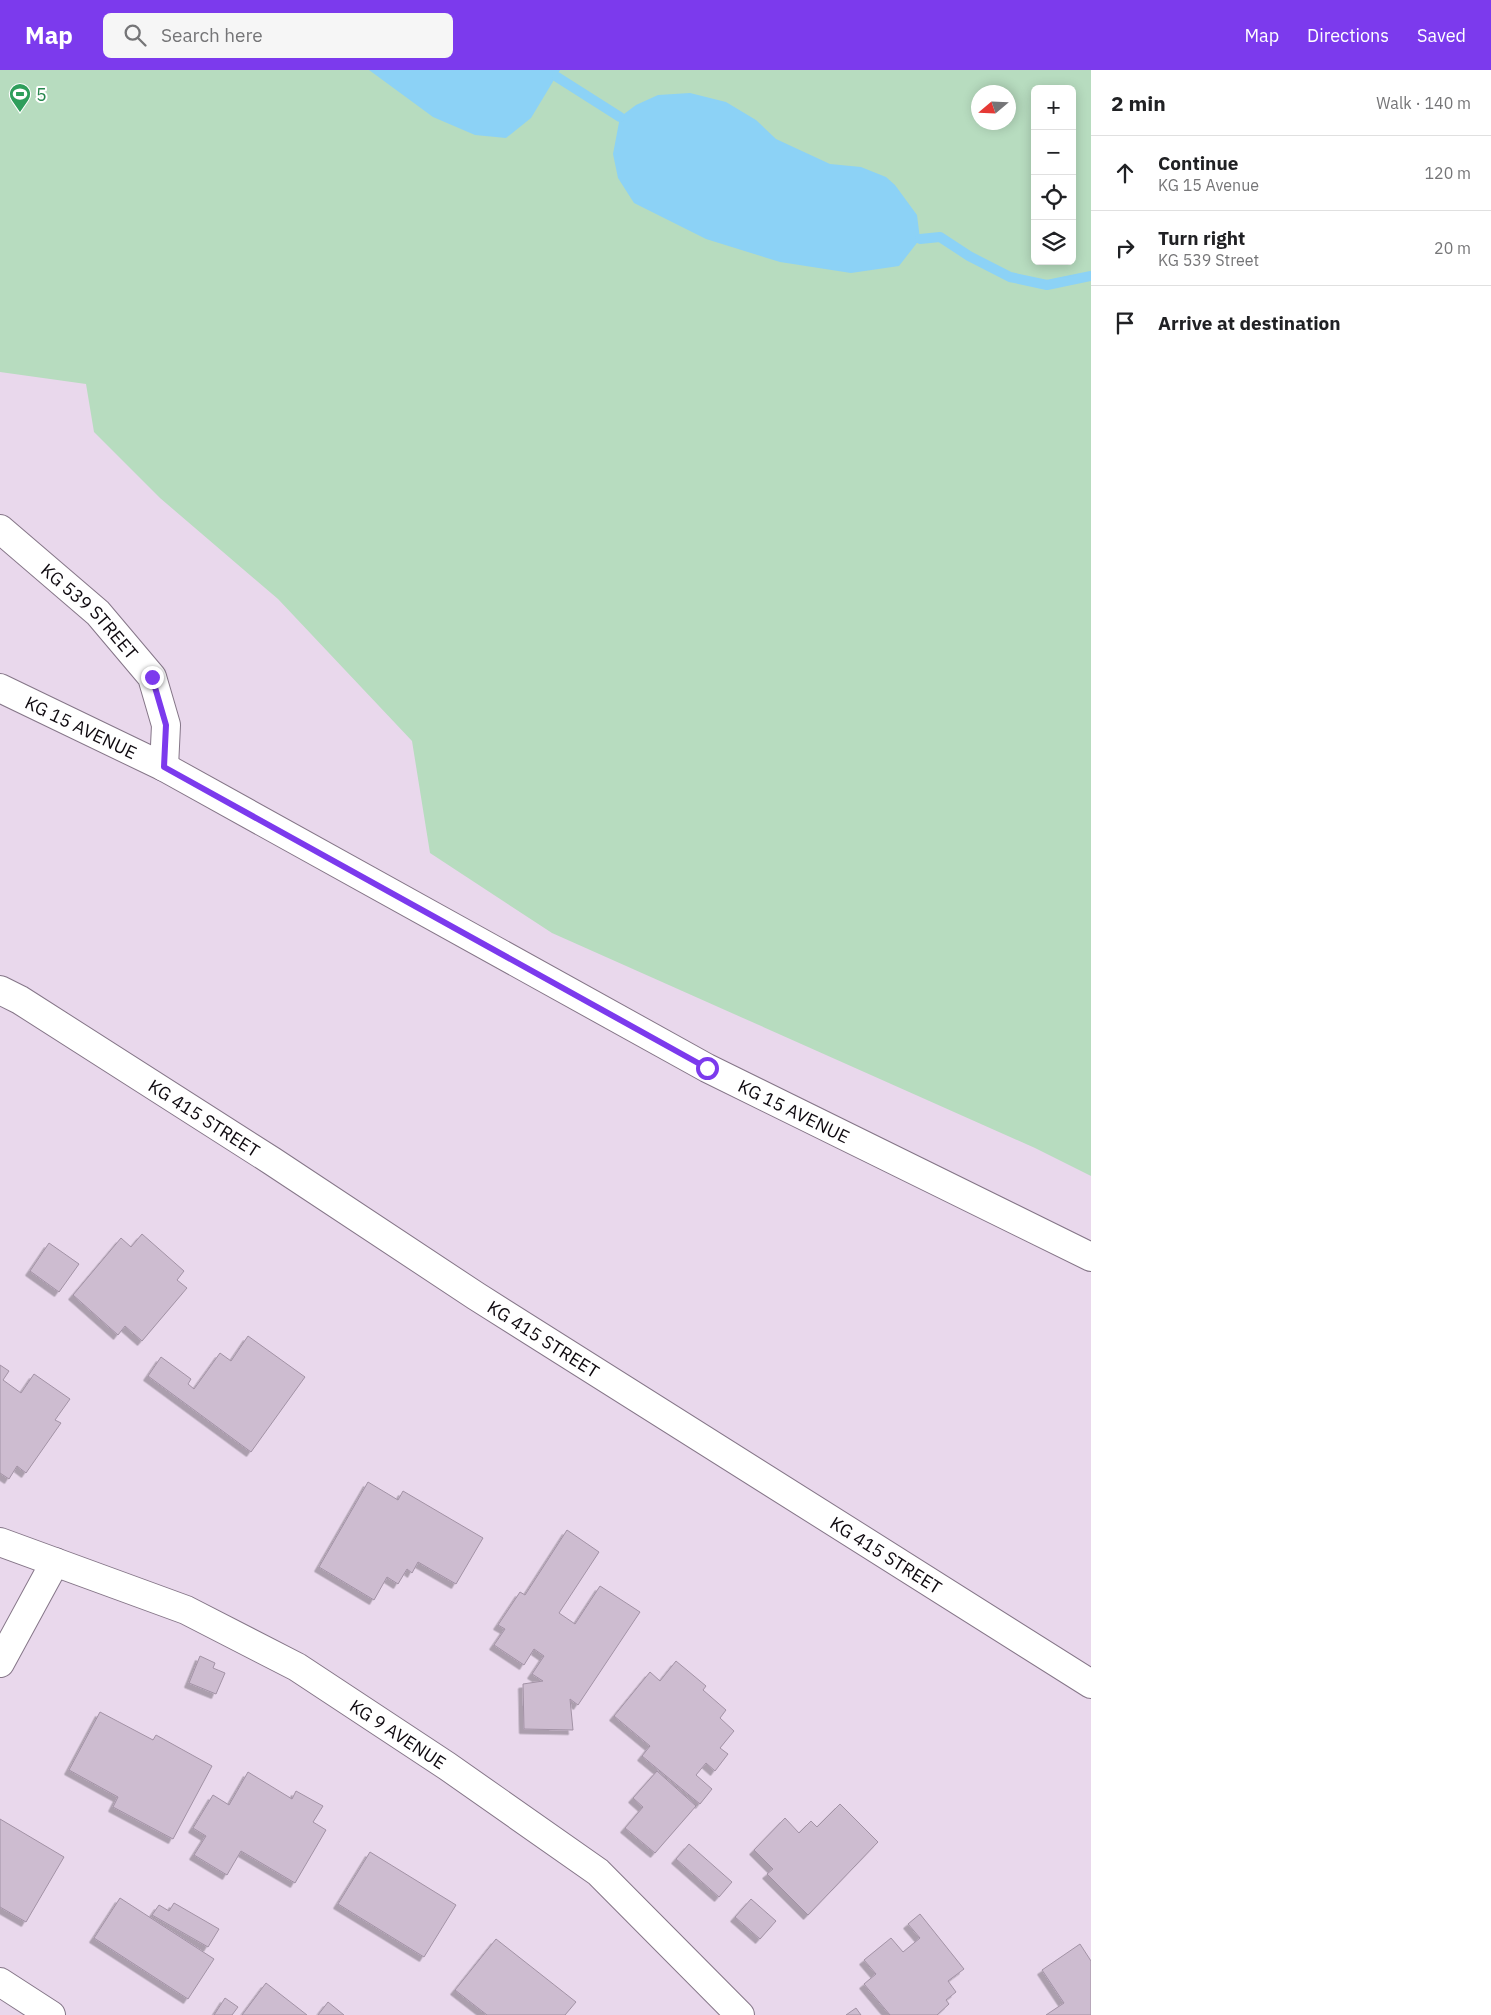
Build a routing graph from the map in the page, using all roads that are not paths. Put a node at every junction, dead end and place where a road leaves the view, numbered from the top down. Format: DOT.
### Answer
graph roads {
  1 [pos="0,529"];
  2 [pos="0,688"];
  3 [pos="164,767"];
  4 [pos="0,990"];
  5 [pos="1091,1257"];
  6 [pos="0,1542"];
  7 [pos="55,1562"];
  8 [pos="0,1663"];
  9 [pos="1091,1684"];
  10 [pos="0,1982"];
  11 [pos="51,2015"];
  12 [pos="740,2015"];
  1 -- 3 [label="main road, KG 539 STREET"];
  2 -- 3 [label="main road, KG 15 AVENUE"];
  3 -- 5 [label="main road, KG 15 AVENUE"];
  4 -- 9 [label="main road, KG 415 STREET"];
  6 -- 7 [label="main road, KG 9 AVENUE"];
  7 -- 8 [label="main road"];
  7 -- 12 [label="main road, KG 9 AVENUE"];
  10 -- 11 [label="main road"];
}
